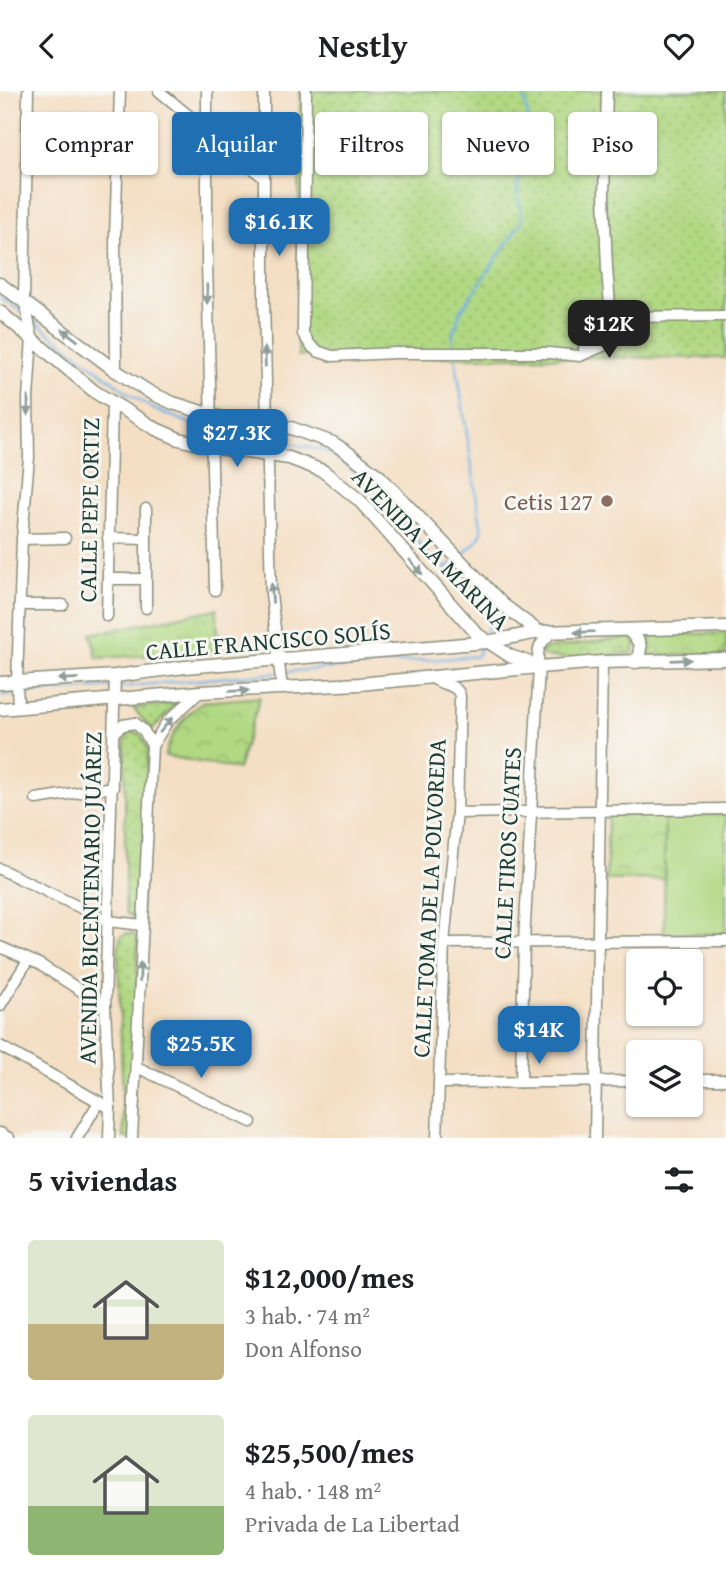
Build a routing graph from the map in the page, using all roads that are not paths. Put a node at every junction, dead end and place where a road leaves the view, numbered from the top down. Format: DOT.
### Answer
graph roads {
  1 [pos="28,91"];
  2 [pos="120,91"];
  3 [pos="159,91"];
  4 [pos="207,91"];
  5 [pos="264,91"];
  6 [pos="306,91"];
  7 [pos="607,91"];
  8 [pos="185,112"];
  9 [pos="206,112"];
  10 [pos="206,175"];
  11 [pos="261,175"];
  12 [pos="263,177"];
  13 [pos="0,284"];
  14 [pos="24,299"];
  15 [pos="0,312"];
  16 [pos="726,316"];
  17 [pos="625,318"];
  18 [pos="32,337"];
  19 [pos="116,371"];
  20 [pos="112,404"];
  21 [pos="210,414"];
  22 [pos="267,425"];
  23 [pos="211,447"];
  24 [pos="269,456"];
  25 [pos="146,509"];
  26 [pos="65,538"];
  27 [pos="108,538"];
  28 [pos="145,538"];
  29 [pos="22,539"];
  30 [pos="108,579"];
  31 [pos="145,579"];
  32 [pos="215,590"];
  33 [pos="20,605"];
  34 [pos="63,605"];
  35 [pos="146,608"];
  36 [pos="107,616"];
  37 [pos="726,627"];
  38 [pos="628,630"];
  39 [pos="539,632"];
  40 [pos="553,632"];
  41 [pos="482,642"];
  42 [pos="726,659"];
  43 [pos="279,661"];
  44 [pos="602,662"];
  45 [pos="636,662"];
  46 [pos="539,667"];
  47 [pos="114,676"];
  48 [pos="433,678"];
  49 [pos="17,682"];
  50 [pos="0,683"];
  51 [pos="282,689"];
  52 [pos="200,692"];
  53 [pos="114,701"];
  54 [pos="18,708"];
  55 [pos="0,709"];
  56 [pos="114,732"];
  57 [pos="152,746"];
  58 [pos="113,787"];
  59 [pos="36,799"];
  60 [pos="726,810"];
  61 [pos="600,811"];
  62 [pos="530,812"];
  63 [pos="457,813"];
  64 [pos="0,869"];
  65 [pos="108,921"];
  66 [pos="142,925"];
  67 [pos="726,941"];
  68 [pos="524,942"];
  69 [pos="598,942"];
  70 [pos="444,943"];
  71 [pos="0,947"];
  72 [pos="29,960"];
  73 [pos="0,1006"];
  74 [pos="105,1006"];
  75 [pos="0,1046"];
  76 [pos="137,1067"];
  77 [pos="703,1080"];
  78 [pos="726,1080"];
  79 [pos="596,1081"];
  80 [pos="626,1081"];
  81 [pos="521,1082"];
  82 [pos="440,1083"];
  83 [pos="99,1102"];
  84 [pos="110,1108"];
  85 [pos="251,1122"];
  86 [pos="0,1133"];
  87 [pos="9,1138"];
  88 [pos="77,1138"];
  89 [pos="109,1138"];
  90 [pos="132,1138"];
  91 [pos="437,1138"];
  92 [pos="595,1138"];
  1 -- 14 [label="street"];
  2 -- 19 [label="street"];
  3 -- 8 [label="street"];
  4 -- 9 [label="street"];
  5 -- 12 [label="street"];
  6 -- 17 [label="street"];
  7 -- 17 [label="street"];
  10 -- 21 [label="street, one-way"];
  11 -- 12 [label="street"];
  22 -- 12 [label="street, one-way"];
  13 -- 14 [label="main road, AVENIDA LA MARINA"];
  14 -- 18 [label="street"];
  19 -- 14 [label="main road, AVENIDA LA MARINA, one-way"];
  15 -- 18 [label="main road, AVENIDA LA MARINA"];
  16 -- 17 [label="street"];
  18 -- 20 [label="main road, AVENIDA LA MARINA"];
  18 -- 29 [label="street, one-way"];
  19 -- 21 [label="main road, AVENIDA LA MARINA"];
  20 -- 23 [label="main road, AVENIDA LA MARINA"];
  20 -- 27 [label="street, CALLE PEPE ORTIZ"];
  21 -- 22 [label="main road, AVENIDA LA MARINA"];
  21 -- 23 [label="street"];
  22 -- 24 [label="street"];
  22 -- 39 [label="main road, AVENIDA LA MARINA"];
  23 -- 24 [label="main road, AVENIDA LA MARINA"];
  23 -- 32 [label="street"];
  24 -- 41 [label="main road, AVENIDA LA MARINA, one-way"];
  43 -- 24 [label="street, one-way"];
  25 -- 28 [label="street"];
  26 -- 29 [label="street"];
  27 -- 28 [label="street"];
  27 -- 30 [label="street, CALLE PEPE ORTIZ"];
  28 -- 31 [label="street"];
  29 -- 33 [label="street"];
  30 -- 31 [label="street"];
  30 -- 36 [label="street, CALLE PEPE ORTIZ"];
  31 -- 35 [label="street"];
  33 -- 34 [label="street"];
  33 -- 49 [label="street"];
  37 -- 38 [label="main road, CALLE FRANCISCO SOLÍS"];
  38 -- 40 [label="main road, CALLE FRANCISCO SOLÍS, one-way"];
  38 -- 45 [label="main road"];
  39 -- 40 [label="main road, CALLE FRANCISCO SOLÍS"];
  39 -- 41 [label="main road, CALLE FRANCISCO SOLÍS"];
  40 -- 46 [label="street, CALLE TIROS CUATES"];
  41 -- 43 [label="main road, CALLE FRANCISCO SOLÍS"];
  41 -- 46 [label="main road, AVENIDA LA MARINA"];
  45 -- 42 [label="main road, CALLE FRANCISCO SOLÍS, one-way"];
  43 -- 47 [label="main road, CALLE FRANCISCO SOLÍS"];
  43 -- 51 [label="street"];
  44 -- 45 [label="main road, CALLE FRANCISCO SOLÍS"];
  44 -- 46 [label="main road, CALLE FRANCISCO SOLÍS"];
  44 -- 61 [label="street"];
  46 -- 48 [label="main road, CALLE FRANCISCO SOLÍS"];
  46 -- 62 [label="street, CALLE TIROS CUATES"];
  47 -- 49 [label="main road, CALLE FRANCISCO SOLÍS, one-way"];
  47 -- 53 [label="street, AVENIDA BICENTENARIO JUÁREZ"];
  48 -- 51 [label="main road, CALLE FRANCISCO SOLÍS"];
  48 -- 63 [label="street, CALLE TOMA DE LA POLVOREDA"];
  49 -- 50 [label="main road, CALLE FRANCISCO SOLÍS"];
  49 -- 54 [label="street"];
  52 -- 51 [label="main road, CALLE FRANCISCO SOLÍS, one-way"];
  52 -- 53 [label="main road, CALLE FRANCISCO SOLÍS"];
  57 -- 52 [label="street, one-way"];
  53 -- 54 [label="main road, CALLE FRANCISCO SOLÍS"];
  53 -- 56 [label="street, AVENIDA BICENTENARIO JUÁREZ"];
  54 -- 55 [label="main road, CALLE FRANCISCO SOLÍS"];
  56 -- 57 [label="street"];
  56 -- 58 [label="street, AVENIDA BICENTENARIO JUÁREZ"];
  57 -- 66 [label="street, AVENIDA BICENTENARIO JUÁREZ"];
  58 -- 59 [label="street"];
  58 -- 65 [label="street, AVENIDA BICENTENARIO JUÁREZ"];
  60 -- 61 [label="street"];
  61 -- 62 [label="street"];
  61 -- 69 [label="street"];
  62 -- 63 [label="street"];
  62 -- 68 [label="street, CALLE TIROS CUATES"];
  63 -- 70 [label="street, CALLE TOMA DE LA POLVOREDA"];
  64 -- 65 [label="street"];
  65 -- 66 [label="street"];
  65 -- 74 [label="street, AVENIDA BICENTENARIO JUÁREZ"];
  76 -- 66 [label="street, AVENIDA BICENTENARIO JUÁREZ, one-way"];
  67 -- 69 [label="street"];
  68 -- 69 [label="street"];
  68 -- 70 [label="street"];
  68 -- 81 [label="street, CALLE TIROS CUATES"];
  69 -- 79 [label="street"];
  70 -- 82 [label="street, CALLE TOMA DE LA POLVOREDA"];
  71 -- 72 [label="street"];
  72 -- 73 [label="street"];
  72 -- 74 [label="street"];
  74 -- 84 [label="street, AVENIDA BICENTENARIO JUÁREZ"];
  75 -- 83 [label="street"];
  76 -- 85 [label="street"];
  76 -- 90 [label="street, AVENIDA BICENTENARIO JUÁREZ"];
  77 -- 78 [label="street"];
  79 -- 80 [label="street"];
  79 -- 81 [label="street"];
  79 -- 92 [label="street"];
  81 -- 82 [label="street"];
  82 -- 91 [label="street, CALLE TOMA DE LA POLVOREDA"];
  83 -- 84 [label="street"];
  83 -- 88 [label="street"];
  84 -- 89 [label="street, AVENIDA BICENTENARIO JUÁREZ"];
  86 -- 87 [label="street"];
}
